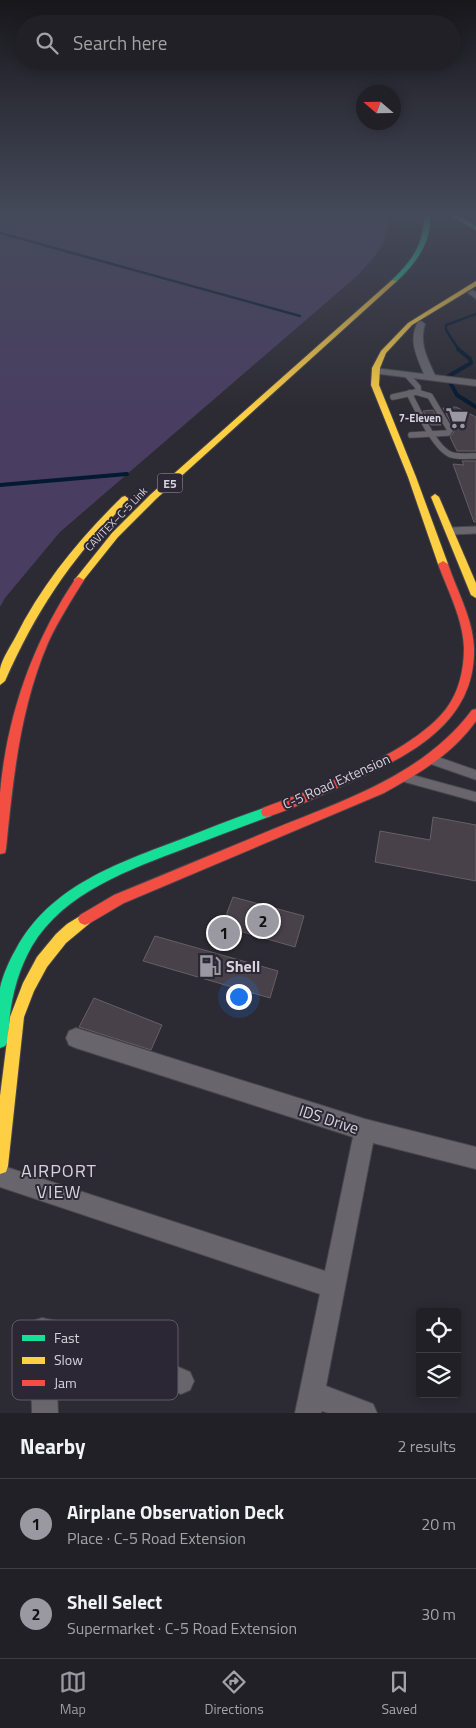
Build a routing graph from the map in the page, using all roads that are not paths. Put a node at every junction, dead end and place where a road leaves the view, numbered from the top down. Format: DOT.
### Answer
graph roads {
  1 [pos="394,281"];
  2 [pos="475,291"];
  3 [pos="421,324"];
  4 [pos="407,375"];
  5 [pos="431,378"];
  6 [pos="386,382"];
  7 [pos="476,383"];
  8 [pos="418,391"];
  9 [pos="409,393"];
  10 [pos="400,410"];
  11 [pos="430,434"];
  12 [pos="411,435"];
  13 [pos="476,456"];
  14 [pos="432,488"];
  15 [pos="132,493"];
  16 [pos="476,530"];
  17 [pos="449,531"];
  18 [pos="476,595"];
  19 [pos="0,681"];
  20 [pos="476,713"];
  21 [pos="431,759"];
  22 [pos="476,775"];
  23 [pos="405,778"];
  24 [pos="476,798"];
  25 [pos="0,848"];
  26 [pos="76,1038"];
  27 [pos="0,1041"];
  28 [pos="365,1130"];
  29 [pos="476,1158"];
  30 [pos="0,1166"];
  31 [pos="0,1176"];
  32 [pos="333,1286"];
  33 [pos="178,1380"];
  34 [pos="181,1381"];
  35 [pos="45,1400"];
  36 [pos="310,1404"];
  37 [pos="45,1413"];
  38 [pos="364,1413"];
  1 -- 25 [label="main road, CAVITEX–C-5 Link / E5"];
  2 -- 3 [label="main road"];
  2 -- 6 [label="main road"];
  3 -- 5 [label="street"];
  3 -- 6 [label="main road"];
  4 -- 5 [label="street"];
  4 -- 6 [label="street"];
  4 -- 8 [label="lane"];
  5 -- 7 [label="street"];
  6 -- 9 [label="lane"];
  6 -- 10 [label="main road"];
  6 -- 27 [label="main road, C-5 Road Extension"];
  8 -- 9 [label="lane"];
  8 -- 11 [label="lane"];
  9 -- 11 [label="lane"];
  11 -- 12 [label="lane"];
  11 -- 13 [label="lane"];
  14 -- 17 [label="main road"];
  15 -- 19 [label="main road, CAVITEX–C-5 Link"];
  16 -- 17 [label="lane"];
  17 -- 18 [label="main road"];
  20 -- 21 [label="main road, C-5 Road Extension"];
  21 -- 22 [label="lane"];
  21 -- 23 [label="main road, C-5 Road Extension"];
  23 -- 24 [label="lane"];
  23 -- 30 [label="main road, C-5 Road Extension"];
  26 -- 28 [label="street, IDS Drive"];
  28 -- 29 [label="street"];
  28 -- 32 [label="street, IDS Drive"];
  31 -- 32 [label="street"];
  32 -- 36 [label="street, IDS Drive"];
  33 -- 34 [label="street"];
  35 -- 37 [label="street"];
  36 -- 38 [label="street"];
}
